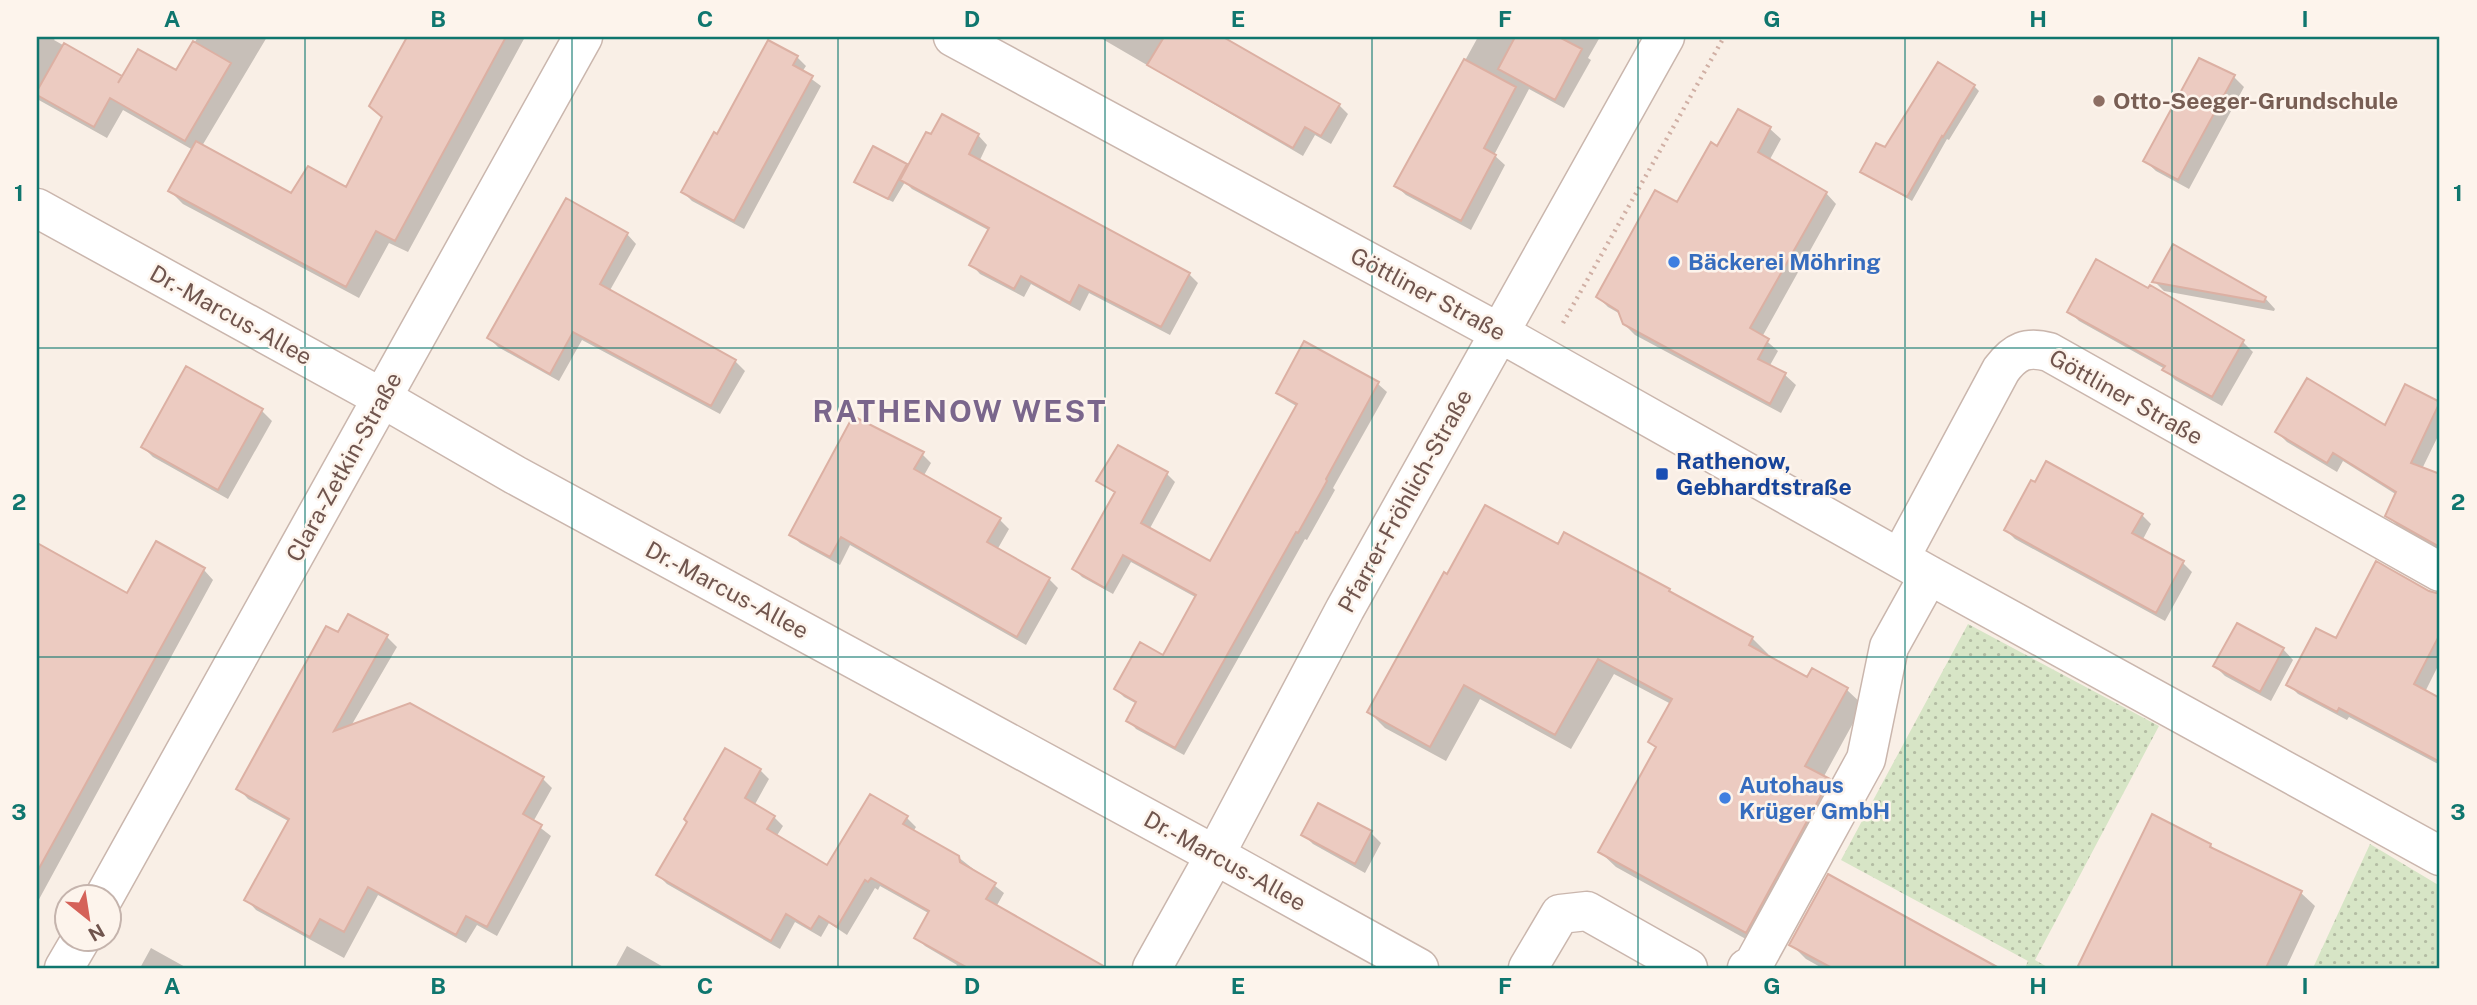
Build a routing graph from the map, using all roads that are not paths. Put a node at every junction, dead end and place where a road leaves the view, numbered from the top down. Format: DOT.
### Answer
graph roads {
  1 [pos="583,37"];
  2 [pos="953,37"];
  3 [pos="1665,37"];
  4 [pos="37,208"];
  5 [pos="1498,332"];
  6 [pos="383,398"];
  7 [pos="1914,566"];
  8 [pos="2440,572"];
  9 [pos="1215,855"];
  10 [pos="2440,856"];
  11 [pos="112,883"];
  12 [pos="1152,968"];
  13 [pos="1419,968"];
  14 [pos="1528,968"];
  15 [pos="1688,968"];
  16 [pos="1747,968"];
  1 -- 6 [label="street, Clara-Zetkin-Straße"];
  2 -- 5 [label="street, Göttliner Straße"];
  3 -- 5 [label="street, Pfarrer-Fröhlich-Straße"];
  4 -- 6 [label="street, Dr.-Marcus-Allee"];
  5 -- 7 [label="street, Göttliner Straße"];
  5 -- 9 [label="street, Pfarrer-Fröhlich-Straße"];
  6 -- 9 [label="street, Dr.-Marcus-Allee"];
  6 -- 11 [label="street, Clara-Zetkin-Straße"];
  7 -- 8 [label="street, Göttliner Straße"];
  7 -- 10 [label="street, Göttliner Straße"];
  7 -- 16 [label="street"];
  9 -- 12 [label="street, Pfarrer-Fröhlich-Straße"];
  9 -- 13 [label="street, Dr.-Marcus-Allee"];
  14 -- 15 [label="street"];
}
